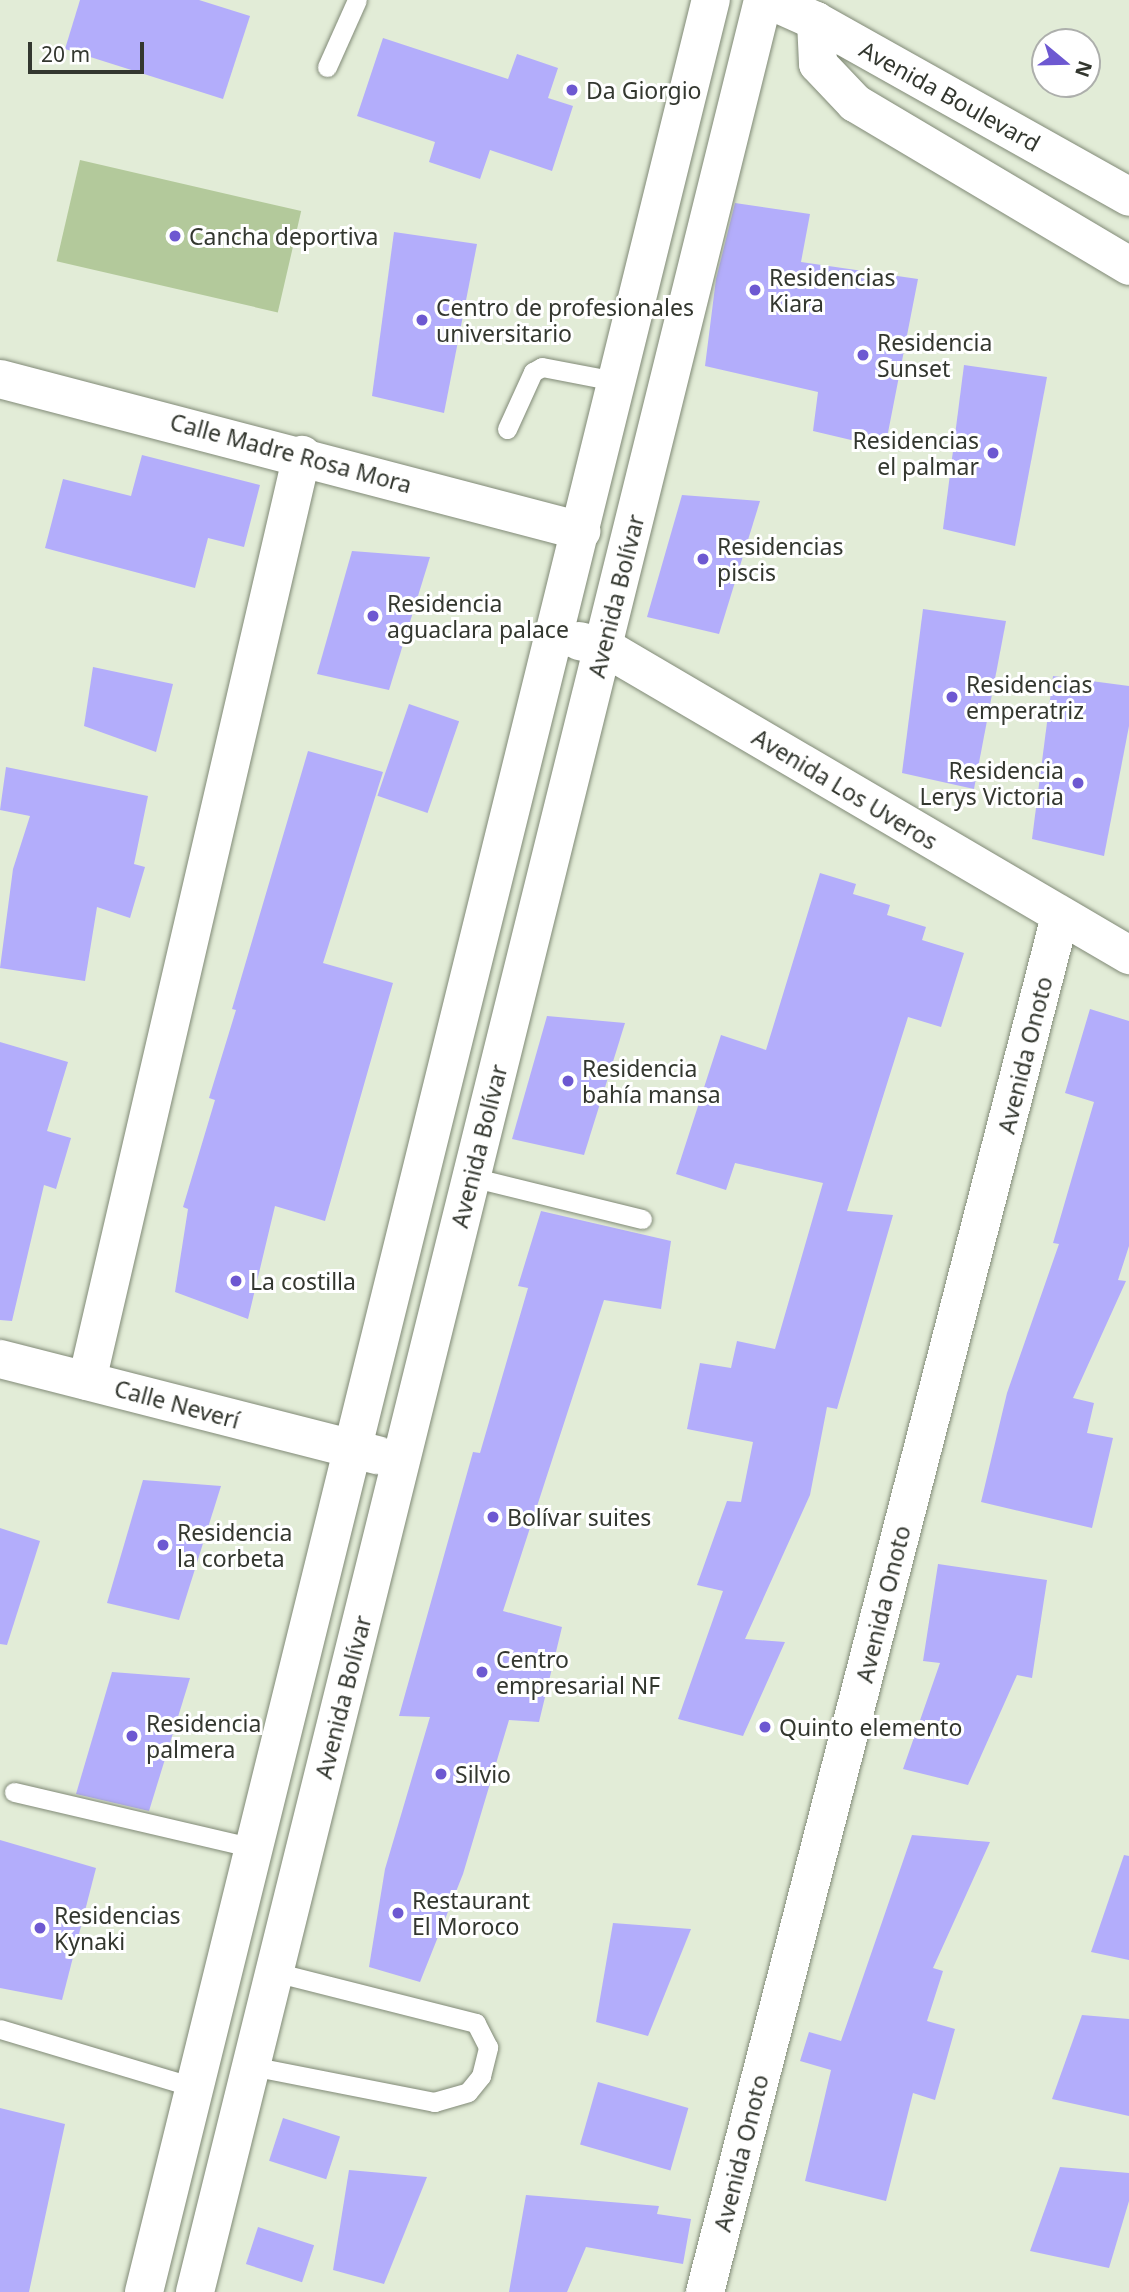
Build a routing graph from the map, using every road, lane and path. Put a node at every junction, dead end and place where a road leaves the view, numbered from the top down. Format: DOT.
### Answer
graph roads {
  1 [pos="357,0"];
  2 [pos="711,0"];
  3 [pos="762,0"];
  4 [pos="769,0"];
  5 [pos="816,21"];
  6 [pos="327,67"];
  7 [pos="1129,197"];
  8 [pos="1129,266"];
  9 [pos="0,379"];
  10 [pos="620,382"];
  11 [pos="507,429"];
  12 [pos="302,455"];
  13 [pos="581,531"];
  14 [pos="556,636"];
  15 [pos="604,646"];
  16 [pos="1060,916"];
  17 [pos="1129,955"];
  18 [pos="471,1177"];
  19 [pos="642,1220"];
  20 [pos="0,1359"];
  21 [pos="87,1381"];
  22 [pos="354,1451"];
  23 [pos="402,1459"];
  24 [pos="15,1792"];
  25 [pos="254,1848"];
  26 [pos="275,1972"];
  27 [pos="0,2029"];
  28 [pos="251,2066"];
  29 [pos="197,2088"];
  30 [pos="144,2292"];
  31 [pos="195,2292"];
  32 [pos="705,2292"];
  1 -- 6 [label="lane"];
  2 -- 10 [label="street"];
  3 -- 15 [label="street, Avenida Bolívar"];
  4 -- 5 [label="street, Avenida Boulevard"];
  5 -- 7 [label="street, Avenida Boulevard"];
  5 -- 8 [label="street"];
  9 -- 12 [label="street, Calle Madre Rosa Mora"];
  10 -- 11 [label="lane"];
  10 -- 13 [label="street"];
  12 -- 13 [label="street, Calle Madre Rosa Mora"];
  12 -- 21 [label="street"];
  13 -- 14 [label="street"];
  14 -- 15 [label="street, Avenida Los Uveros"];
  14 -- 22 [label="street"];
  15 -- 16 [label="street, Avenida Los Uveros"];
  15 -- 18 [label="street, Avenida Bolívar"];
  16 -- 17 [label="street, Avenida Los Uveros"];
  16 -- 32 [label="street, Avenida Onoto"];
  18 -- 19 [label="lane"];
  18 -- 23 [label="street, Avenida Bolívar"];
  20 -- 21 [label="street, Calle Neverí"];
  21 -- 22 [label="street, Calle Neverí"];
  22 -- 23 [label="street, Calle Neverí"];
  22 -- 25 [label="street"];
  23 -- 26 [label="street, Avenida Bolívar"];
  24 -- 25 [label="lane"];
  25 -- 29 [label="street"];
  26 -- 28 [label="street, Avenida Bolívar"];
  26 -- 28 [label="lane"];
  27 -- 29 [label="lane"];
  28 -- 31 [label="street, Avenida Bolívar"];
  29 -- 30 [label="street"];
}
